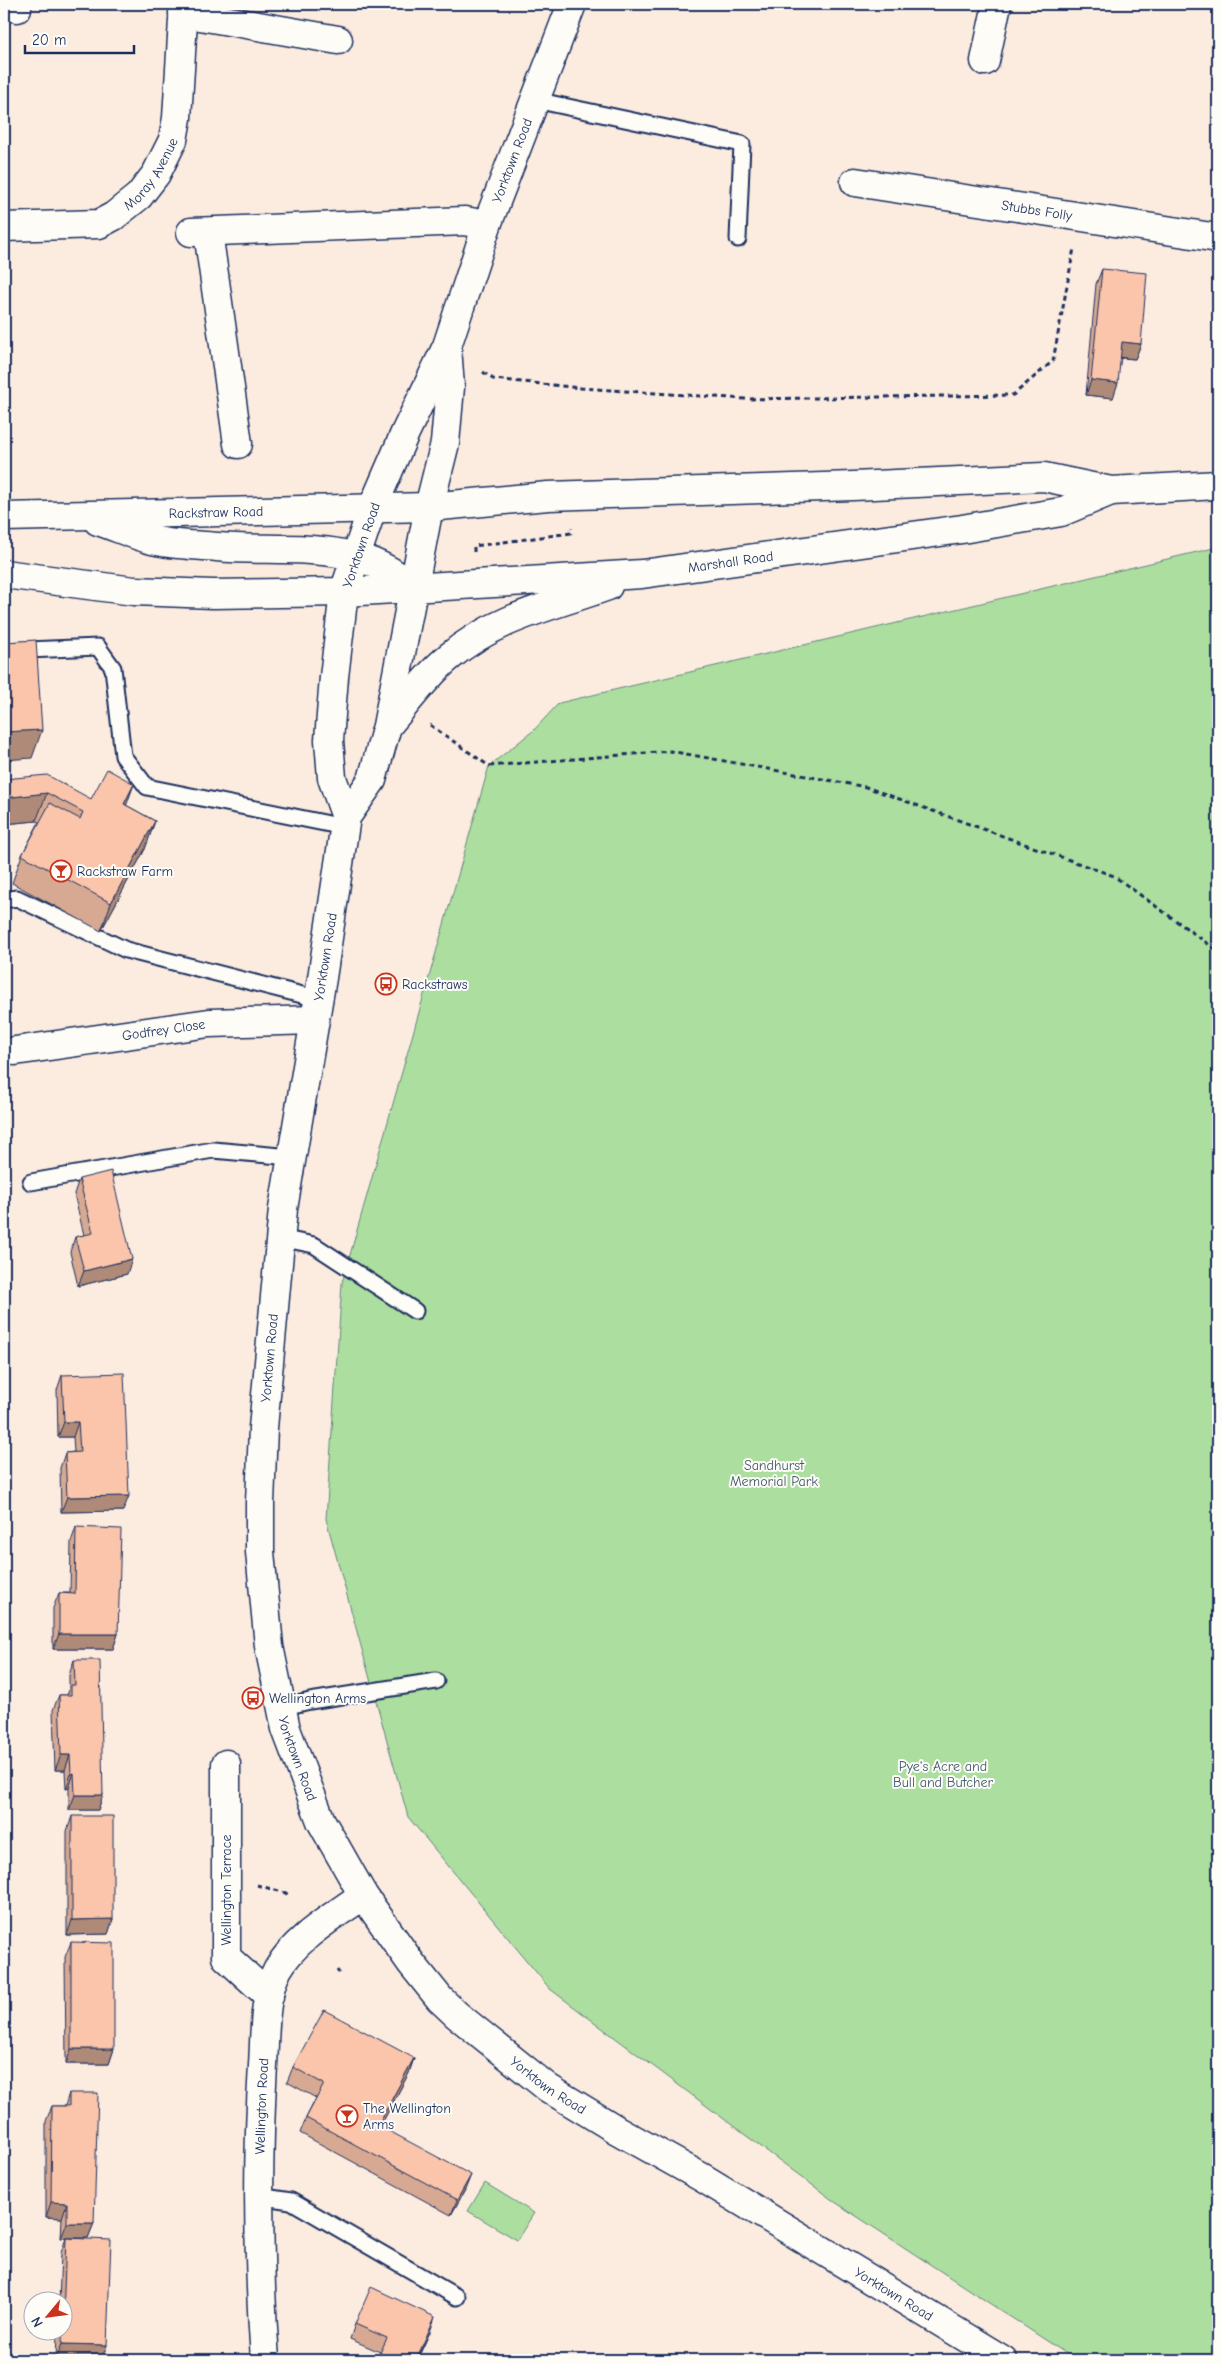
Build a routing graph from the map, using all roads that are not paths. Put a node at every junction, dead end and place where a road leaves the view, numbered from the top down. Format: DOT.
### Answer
graph roads {
  1 [pos="572,4"];
  2 [pos="998,4"];
  3 [pos="184,8"];
  4 [pos="338,40"];
  5 [pos="985,61"];
  6 [pos="535,100"];
  7 [pos="855,182"];
  8 [pos="487,224"];
  9 [pos="4,227"];
  10 [pos="1218,238"];
  11 [pos="738,239"];
  12 [pos="447,346"];
  13 [pos="238,444"];
  14 [pos="1218,485"];
  15 [pos="1111,491"];
  16 [pos="429,507"];
  17 [pos="372,509"];
  18 [pos="82,515"];
  19 [pos="4,517"];
  20 [pos="356,556"];
  21 [pos="4,574"];
  22 [pos="642,574"];
  23 [pos="413,588"];
  24 [pos="344,592"];
  25 [pos="4,651"];
  26 [pos="387,726"];
  27 [pos="345,822"];
  28 [pos="4,900"];
  29 [pos="316,1010"];
  30 [pos="15,1051"];
  31 [pos="291,1157"];
  32 [pos="31,1182"];
  33 [pos="280,1238"];
  34 [pos="415,1311"];
  35 [pos="436,1680"];
  36 [pos="280,1708"];
  37 [pos="226,1764"];
  38 [pos="363,1895"];
  39 [pos="269,1996"];
  40 [pos="258,2196"];
  41 [pos="457,2297"];
  42 [pos="265,2360"];
  43 [pos="1003,2360"];
  1 -- 6 [label="main road, Yorktown Road"];
  2 -- 5 [label="main road"];
  3 -- 4 [label="main road, Moray Avenue"];
  3 -- 9 [label="main road, Moray Avenue"];
  6 -- 8 [label="main road, Yorktown Road"];
  6 -- 11 [label="lane"];
  7 -- 10 [label="main road, Stubbs Folly"];
  8 -- 12 [label="main road, Yorktown Road"];
  8 -- 13 [label="main road"];
  12 -- 16 [label="main road, Yorktown Road"];
  12 -- 17 [label="main road, Yorktown Road"];
  14 -- 15 [label="main road, Marshall Road"];
  15 -- 16 [label="main road, Marshall Road"];
  15 -- 22 [label="main road, Marshall Road"];
  16 -- 17 [label="main road, Rackstraw Road"];
  16 -- 23 [label="main road, Yorktown Road"];
  17 -- 18 [label="main road, Rackstraw Road"];
  17 -- 20 [label="main road, Yorktown Road"];
  18 -- 19 [label="main road, Rackstraw Road"];
  18 -- 20 [label="main road"];
  20 -- 23 [label="main road"];
  20 -- 24 [label="main road, Yorktown Road"];
  21 -- 24 [label="main road"];
  22 -- 23 [label="main road, Marshall Road"];
  22 -- 26 [label="main road"];
  23 -- 24 [label="main road, Marshall Road"];
  23 -- 26 [label="main road, Yorktown Road"];
  24 -- 27 [label="main road, Yorktown Road"];
  25 -- 27 [label="lane"];
  26 -- 27 [label="main road, Yorktown Road"];
  27 -- 29 [label="main road, Yorktown Road"];
  28 -- 29 [label="lane"];
  29 -- 30 [label="main road, Godfrey Close"];
  29 -- 31 [label="main road, Yorktown Road"];
  31 -- 32 [label="lane"];
  31 -- 33 [label="main road, Yorktown Road"];
  33 -- 34 [label="lane"];
  33 -- 36 [label="main road, Yorktown Road"];
  35 -- 36 [label="lane"];
  36 -- 38 [label="main road, Yorktown Road"];
  37 -- 39 [label="main road, Wellington Terrace"];
  38 -- 39 [label="main road, Wellington Road"];
  38 -- 43 [label="main road, Yorktown Road"];
  39 -- 40 [label="main road, Wellington Road"];
  40 -- 41 [label="lane"];
  40 -- 42 [label="main road, Wellington Road"];
}
